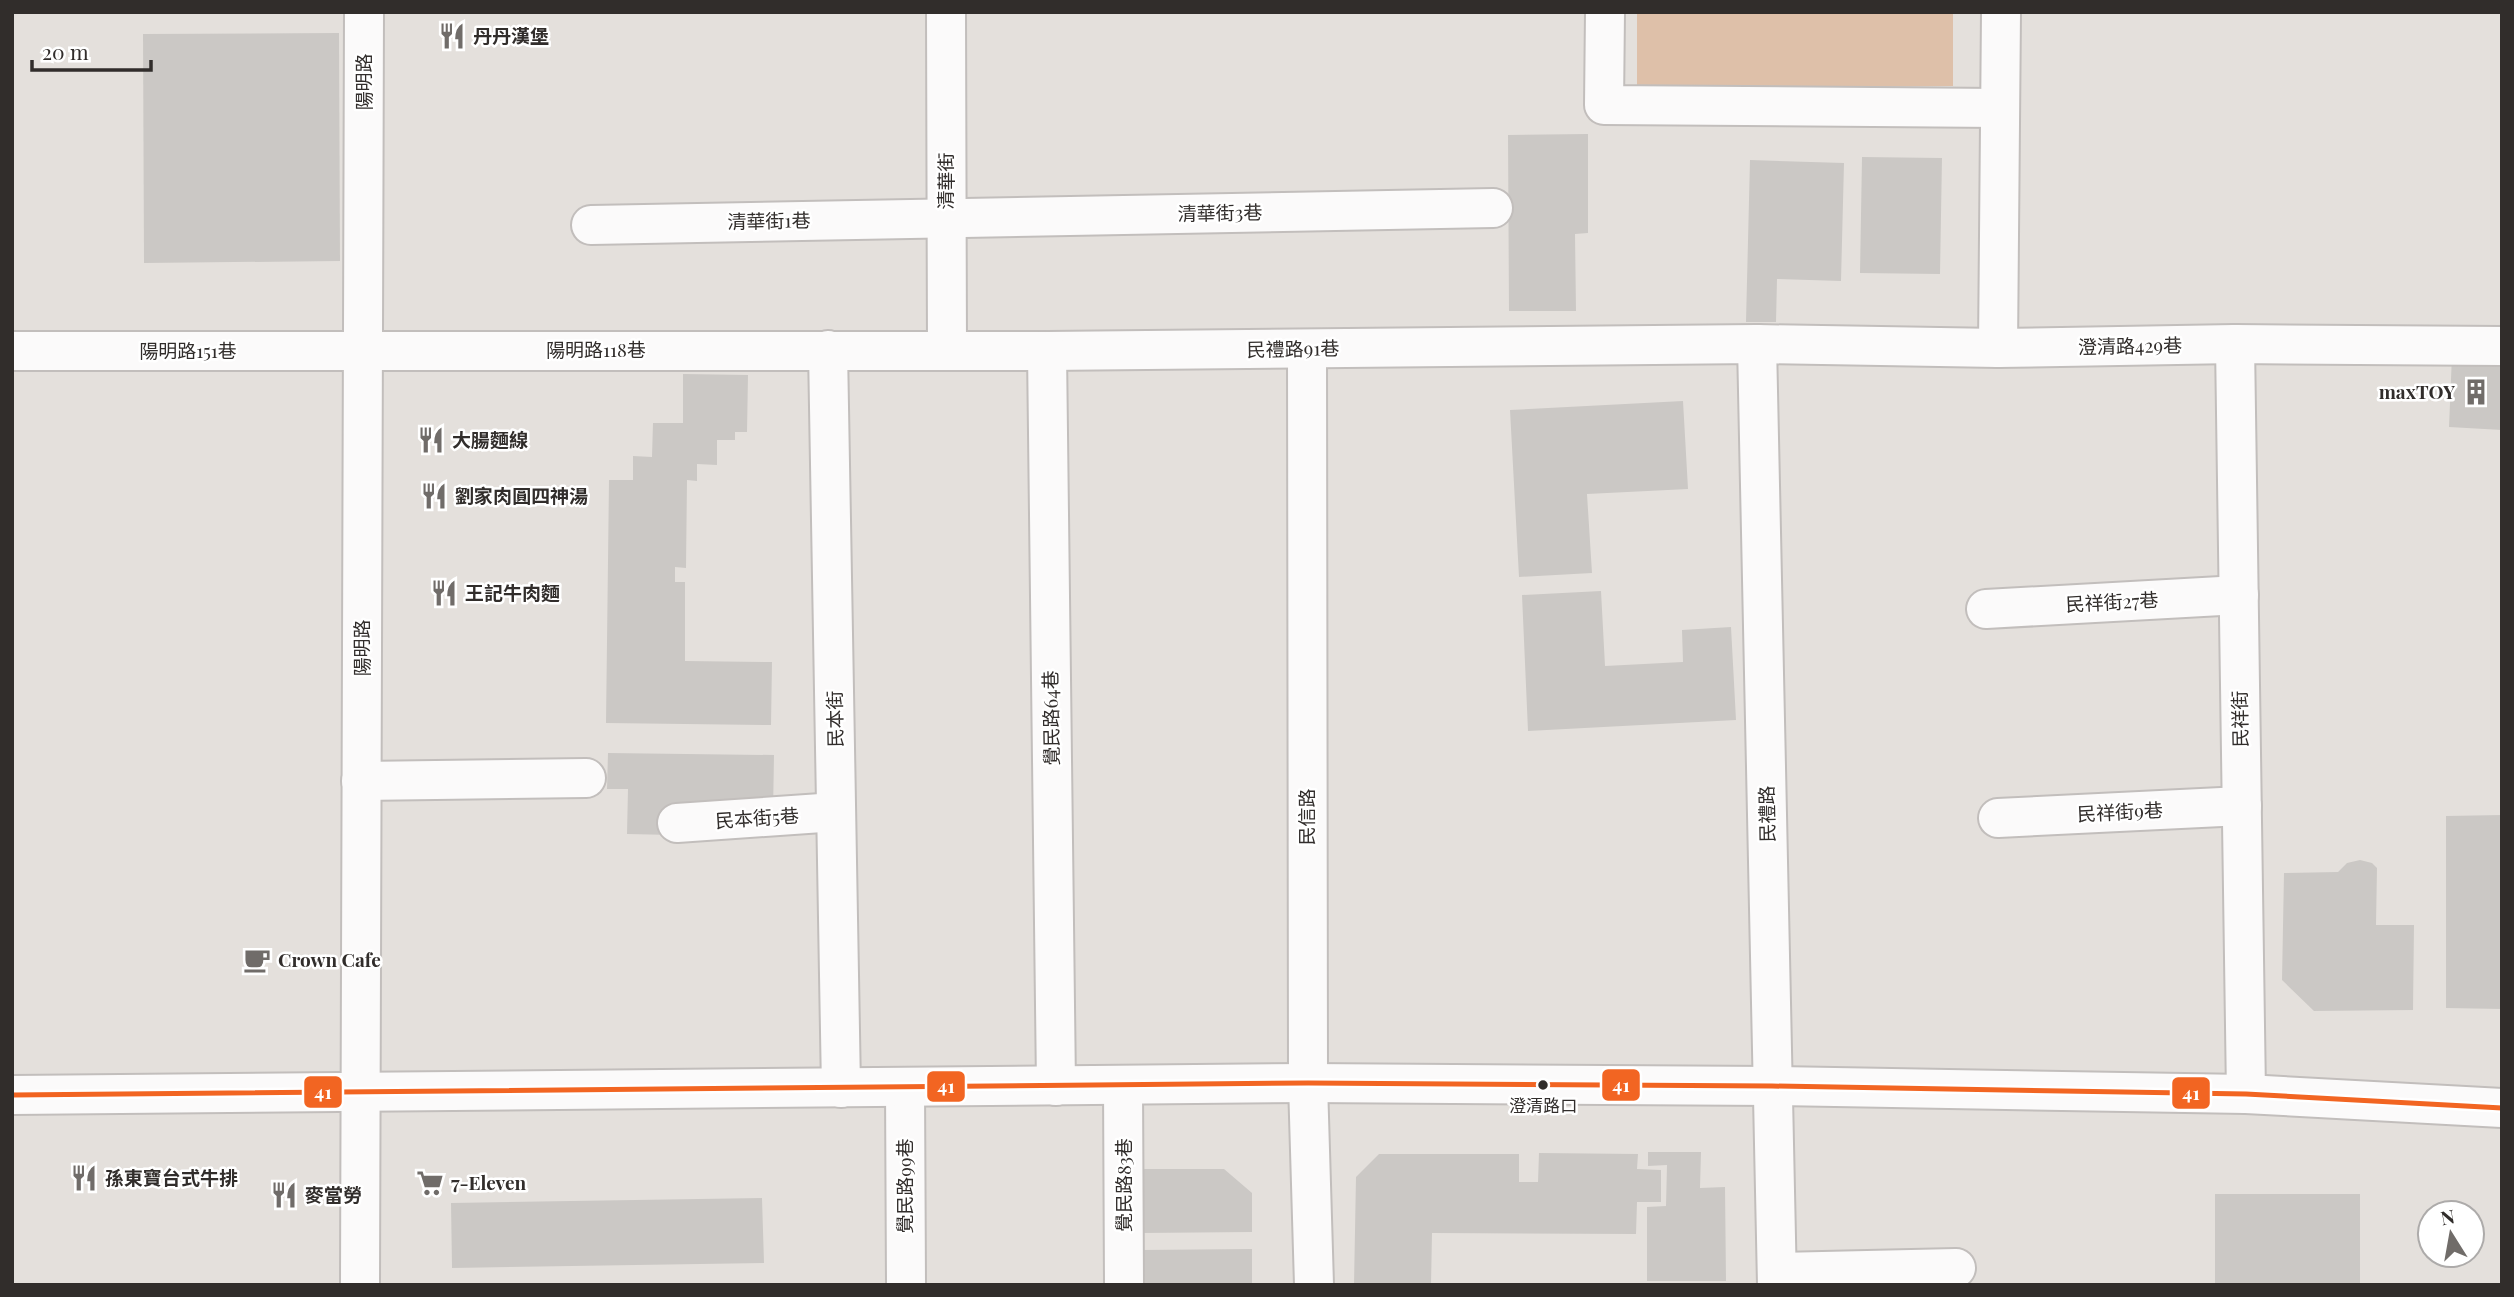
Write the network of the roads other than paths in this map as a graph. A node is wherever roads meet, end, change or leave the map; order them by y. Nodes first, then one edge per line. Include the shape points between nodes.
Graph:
1 (364, 12) edge
2 (946, 12) edge
3 (1605, 12) edge
4 (2000, 12) edge
5 (2000, 108) junction
6 (1493, 208) dead end
7 (947, 218) junction
8 (591, 225) dead end
9 (1757, 344) junction
10 (2235, 344) junction
11 (2502, 346) edge
12 (1998, 348) junction
13 (828, 349) junction
14 (1307, 349) junction
15 (363, 350) junction
16 (947, 350) junction
17 (12, 351) edge
18 (1047, 351) junction
19 (2239, 595) junction
20 (1986, 609) dead end
21 (586, 778) dead end
22 (361, 781) junction
23 (2242, 806) junction
24 (836, 812) junction
25 (1998, 818) dead end
26 (677, 823) dead end
27 (1308, 1083) junction
28 (1123, 1085) junction
29 (1056, 1086) junction
30 (1772, 1086) junction
31 (905, 1087) junction
32 (841, 1088) junction
33 (360, 1092) junction
34 (2246, 1094) junction
35 (12, 1095) edge
36 (2502, 1108) edge
37 (1956, 1268) dead end
38 (1777, 1278) edge
39 (360, 1285) edge
40 (906, 1285) edge
41 (1124, 1285) edge
42 (1314, 1285) edge

1 - 15 street, 陽明路
2 - 7 street, 清華街
3 - 5 street via 1604,105
4 - 5 street
5 - 12 street
6 - 7 street, 清華街3巷
7 - 8 street, 清華街1巷
7 - 16 street, 清華街
9 - 12 street, 澄清路429巷
9 - 14 street, 民禮路91巷
9 - 30 street, 民禮路
10 - 11 street, 澄清路429巷
10 - 12 street, 澄清路429巷
10 - 19 street, 民祥街
13 - 15 street, 陽明路118巷
13 - 16 street, 民禮路91巷
13 - 24 street, 民本街
14 - 18 street, 民禮路91巷
14 - 27 street, 民信路
15 - 17 street, 陽明路151巷
15 - 22 street, 陽明路
16 - 18 street, 民禮路91巷
18 - 29 street, 覺民路64巷
19 - 20 street, 民祥街27巷
19 - 23 street, 民祥街
21 - 22 street
22 - 33 street, 陽明路
23 - 25 street, 民祥街9巷
23 - 34 street, 民祥街
24 - 26 street, 民本街5巷
24 - 32 street, 民本街
27 - 28 street
27 - 30 street
27 - 42 street, 民信路
28 - 29 street
28 - 41 street, 覺民路83巷
29 - 31 street
30 - 34 street
30 - 38 street, 民禮路
31 - 32 street
31 - 40 street, 覺民路99巷
32 - 33 street
33 - 35 street
33 - 39 street, 陽明路
34 - 36 street
37 - 38 street

